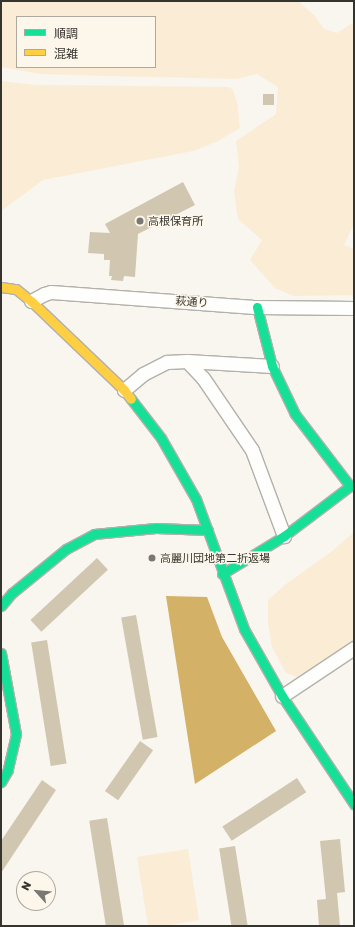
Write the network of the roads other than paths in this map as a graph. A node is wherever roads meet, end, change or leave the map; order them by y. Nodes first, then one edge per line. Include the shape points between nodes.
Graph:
1 (1, 287) edge
2 (31, 301) junction
3 (257, 306) junction
4 (354, 308) edge
5 (187, 360) junction
6 (272, 366) junction
7 (124, 390) junction
8 (208, 530) junction
9 (284, 536) junction
10 (222, 574) junction
11 (1, 606) edge
12 (354, 648) edge
13 (1, 653) edge
14 (4, 684) edge
15 (282, 696) junction
16 (4, 768) edge
17 (1, 782) edge
18 (354, 804) edge

1 - 2 street via 16,289
2 - 3 street, 萩通り via 51,292
2 - 7 street
3 - 4 street, 萩通り
3 - 6 street
5 - 6 street
5 - 7 street via 167,362 144,374
5 - 9 street via 203,378 252,450
6 - 9 street via 295,414 350,486
7 - 8 street via 178,464
8 - 10 street
8 - 11 street via 150,528 94,534 66,549 12,593
9 - 10 street
10 - 15 street via 244,629
12 - 15 street
13 - 14 street
14 - 16 street via 16,734
15 - 18 street
16 - 17 street

